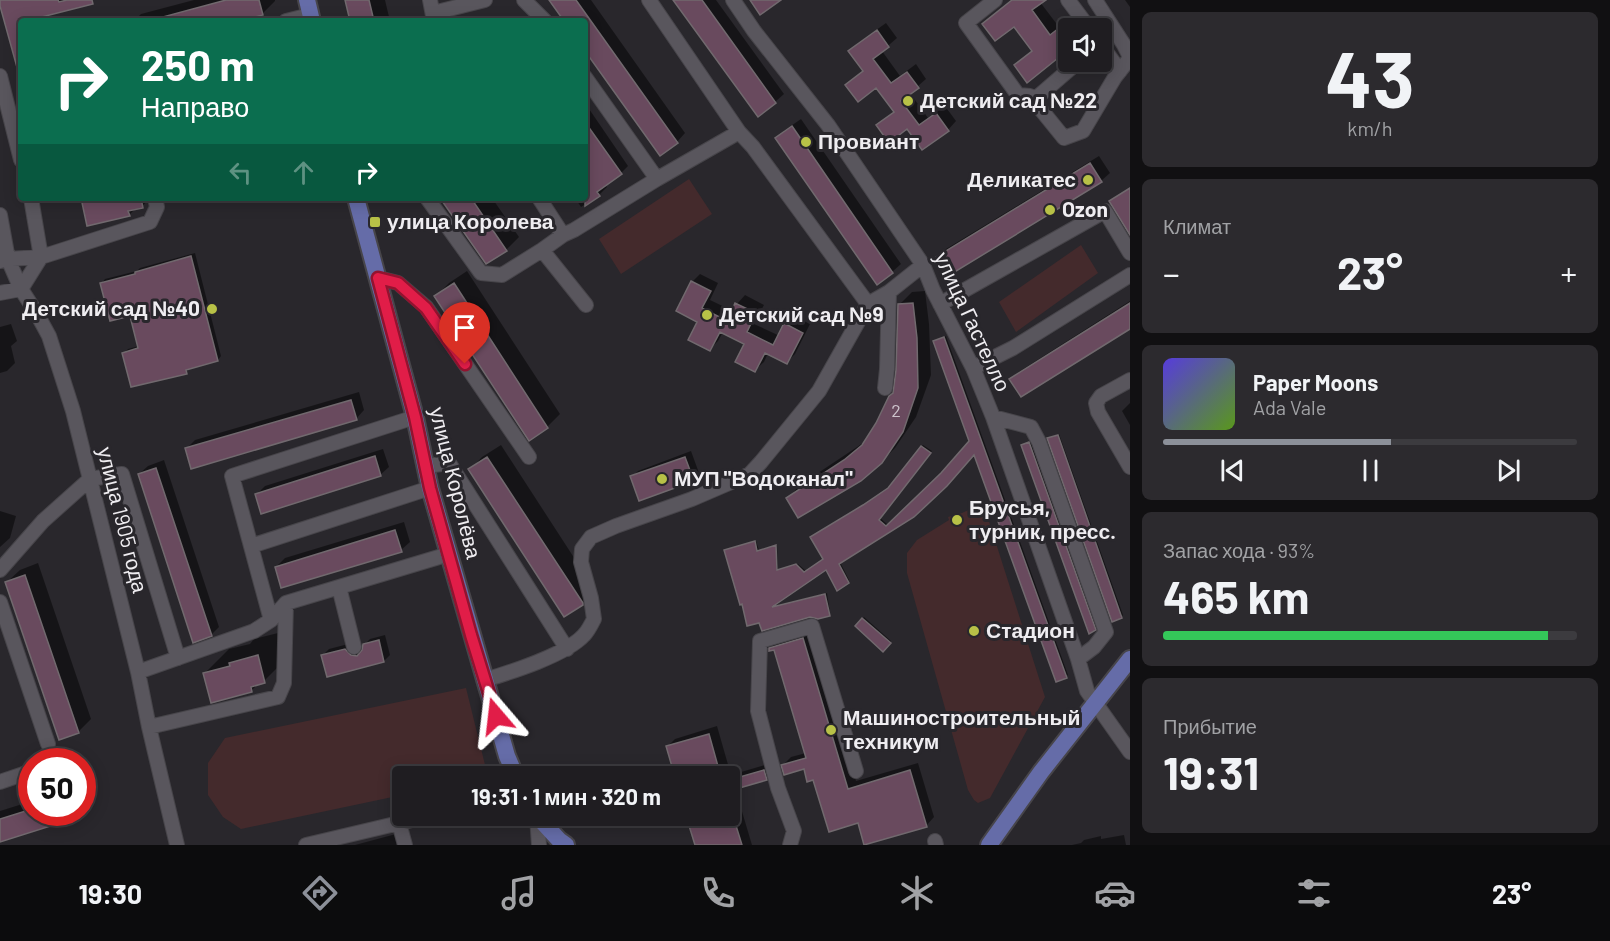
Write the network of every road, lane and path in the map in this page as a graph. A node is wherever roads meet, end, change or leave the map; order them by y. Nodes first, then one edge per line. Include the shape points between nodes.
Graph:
1 (485, 0) edge
2 (524, 0) edge
3 (649, 0) edge
4 (733, 0) edge
5 (995, 0) edge
6 (1068, 0) edge
7 (1095, 0) edge
8 (432, 11) edge
9 (310, 12) edge
10 (294, 18) edge
11 (542, 18) edge
12 (1082, 18) edge
13 (1128, 50) edge
14 (1112, 60) edge
15 (1120, 71) junction
16 (1066, 72) edge
17 (0, 76) edge
18 (588, 81) edge
19 (1034, 100) junction
20 (739, 132) junction
21 (18, 148) edge
22 (657, 179) junction
23 (32, 201) edge
24 (156, 201) edge
25 (357, 201) edge
26 (429, 201) edge
27 (541, 201) edge
28 (0, 215) edge
29 (563, 235) junction
30 (542, 250) junction
31 (1130, 253) edge
32 (41, 257) junction
33 (4, 260) edge
34 (923, 265) junction
35 (1130, 275) edge
36 (378, 278) junction
37 (21, 289) junction
38 (889, 292) junction
39 (0, 293) edge
40 (868, 304) junction
41 (940, 304) junction
42 (586, 305) dead end
43 (973, 368) junction
44 (1130, 380) edge
45 (885, 388) dead end
46 (415, 417) junction
47 (993, 417) junction
48 (529, 457) dead end
49 (426, 466) junction
50 (1130, 467) edge
51 (90, 479) junction
52 (430, 488) junction
53 (251, 546) junction
54 (448, 554) junction
55 (0, 570) edge
56 (339, 586) junction
57 (0, 602) edge
58 (286, 603) junction
59 (271, 620) junction
60 (354, 647) dead end
61 (567, 649) junction
62 (178, 658) junction
63 (1078, 659) junction
64 (1130, 659) edge
65 (138, 672) junction
66 (485, 680) junction
67 (1095, 702) junction
68 (149, 727) junction
69 (48, 744) dead end
70 (1130, 752) edge
71 (511, 766) edge
72 (856, 771) dead end
73 (18, 776) edge
74 (0, 782) edge
75 (392, 825) edge
76 (400, 826) edge
77 (538, 826) edge
78 (546, 826) edge
79 (177, 845) edge
80 (306, 845) edge
81 (405, 845) edge
82 (539, 845) edge
83 (566, 845) edge
84 (790, 845) edge
85 (989, 845) edge

1 - 8 street
2 - 11 street
3 - 20 street
4 - 34 street, улица Гастелло via 828,125
5 - 19 street via 966,23 1018,95
6 - 12 street
7 - 13 street
9 - 10 street
13 - 15 street
14 - 15 street
15 - 19 street via 1083,131 1064,138
16 - 19 street
17 - 21 street
18 - 22 street
20 - 22 street
20 - 40 street
22 - 29 street
23 - 32 street
24 - 32 street via 150,222
25 - 36 main road, улица Королёва
26 - 30 street via 481,273 502,275
27 - 29 street
28 - 33 street, улица 1905 года
29 - 30 street
30 - 42 street
31 - 41 street via 1105,211
32 - 33 street
32 - 37 street
33 - 37 street, улица 1905 года
34 - 38 street
34 - 41 street, улица Гастелло
35 - 43 street
36 - 46 main road, улица Королёва
36 - 48 street via 398,283 426,308
37 - 39 street
37 - 51 street, улица 1905 года via 48,336
38 - 40 street
38 - 45 street
40 - 61 street via 819,391 750,474 591,537 582,549 581,562 594,619 585,634
41 - 43 street, улица Гастелло
43 - 47 street, улица Гастелло
44 - 50 street via 1096,403
46 - 49 main road, улица Королёва
46 - 53 street via 232,476
47 - 63 street, улица Гастелло
47 - 63 street via 1031,427 1098,609 1106,632
49 - 52 main road, улица Королёва
49 - 61 street via 450,463
51 - 55 street via 43,521
51 - 62 street via 122,474
51 - 65 street, улица 1905 года
52 - 53 street
52 - 54 main road, улица Королёва
53 - 59 street
54 - 56 street
54 - 66 main road, улица Королёва
56 - 58 street
56 - 60 street
57 - 69 street
58 - 59 street
58 - 68 street via 284,683 278,697
59 - 62 street
61 - 66 street
62 - 65 street
63 - 67 street, улица Гастелло via 1087,691
64 - 67 main road
65 - 68 street, улица 1905 года
66 - 71 main road, улица Королёва
67 - 70 street, улица Гастелло
67 - 85 main road
68 - 79 street, улица 1905 года
72 - 84 street via 812,626 760,641 758,711 794,831
73 - 74 street
75 - 80 street
76 - 81 street
77 - 82 street
78 - 83 main road

